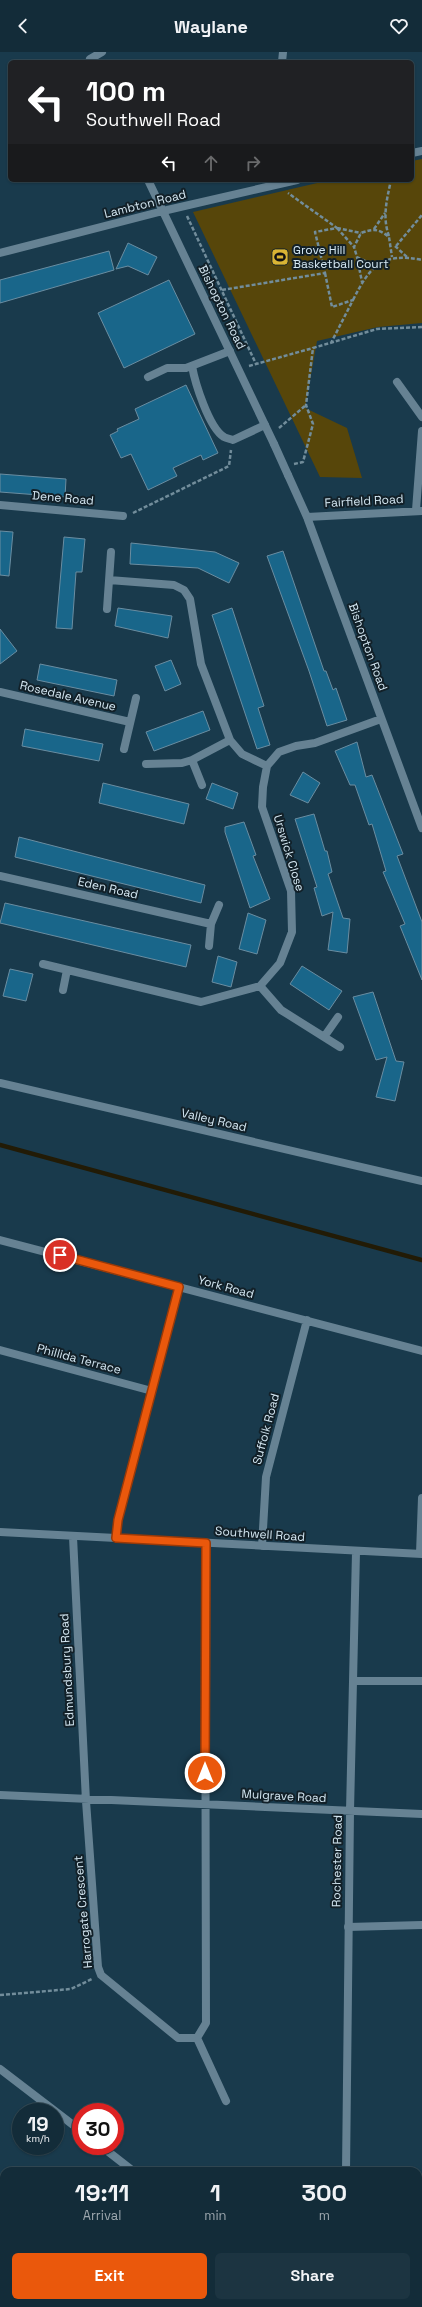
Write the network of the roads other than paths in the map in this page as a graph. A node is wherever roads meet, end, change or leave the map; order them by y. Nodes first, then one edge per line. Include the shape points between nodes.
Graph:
1 (102, 52) edge
2 (89, 58) edge
3 (149, 182) edge
4 (289, 182) edge
5 (163, 211) junction
6 (0, 253) edge
7 (230, 352) junction
8 (192, 366) junction
9 (148, 377) dead end
10 (397, 382) dead end
11 (422, 417) edge
12 (265, 425) junction
13 (422, 431) edge
14 (0, 505) edge
15 (419, 511) edge
16 (124, 516) road end
17 (307, 517) junction
18 (111, 552) dead end
19 (109, 580) junction
20 (107, 609) dead end
21 (0, 692) edge
22 (136, 698) dead end
23 (381, 718) junction
24 (130, 722) junction
25 (230, 740) junction
26 (124, 749) dead end
27 (192, 760) junction
28 (146, 764) dead end
29 (267, 766) junction
30 (202, 785) dead end
31 (422, 828) edge
32 (0, 876) edge
33 (219, 905) dead end
34 (211, 924) junction
35 (209, 946) dead end
36 (43, 964) dead end
37 (67, 970) junction
38 (260, 986) junction
39 (63, 990) dead end
40 (338, 1017) dead end
41 (324, 1037) junction
42 (340, 1047) dead end
43 (0, 1083) edge
44 (422, 1181) edge
45 (0, 1240) edge
46 (179, 1287) junction
47 (307, 1320) junction
48 (0, 1350) edge
49 (422, 1351) edge
50 (152, 1391) junction
51 (422, 1498) edge
52 (0, 1532) edge
53 (73, 1537) junction
54 (116, 1538) junction
55 (206, 1543) junction
56 (262, 1546) junction
57 (356, 1552) junction
58 (421, 1554) edge
59 (353, 1681) junction
60 (422, 1681) edge
61 (0, 1796) edge
62 (86, 1801) junction
63 (204, 1804) junction
64 (350, 1812) junction
65 (422, 1814) edge
66 (422, 1925) edge
67 (348, 1927) junction
68 (197, 2038) junction
69 (0, 2069) edge
70 (226, 2101) dead end
71 (72, 2124) edge
72 (112, 2155) edge
73 (128, 2167) edge
74 (346, 2167) edge

1 - 2 street
3 - 5 street, Bishopton Road
4 - 5 street, Lambton Road
5 - 6 street, Lambton Road
5 - 7 street, Bishopton Road
7 - 8 street
7 - 12 street, Bishopton Road
8 - 9 street via 167,368
8 - 12 street via 195,384 215,428 223,437 233,440
10 - 11 street
12 - 17 street, Bishopton Road
13 - 15 street
14 - 16 street, Dene Road
15 - 17 street, Fairfield Road
17 - 23 street, Bishopton Road
18 - 19 street
19 - 20 street
19 - 25 street via 174,585 184,590 190,599 201,664
21 - 24 street, Rosedale Avenue
22 - 24 street, Rosedale Avenue
23 - 29 street, Urswick Close via 279,752
23 - 31 street, Bishopton Road
24 - 26 street, Rosedale Avenue
25 - 27 street
25 - 29 street via 242,754
27 - 28 street via 182,763
27 - 30 street
29 - 38 street, Urswick Close via 262,787 262,807 292,891 292,932 280,963
32 - 34 street, Eden Road
33 - 34 street
34 - 35 street
36 - 37 street
37 - 38 street via 201,1002
37 - 39 street
38 - 41 street via 280,1010
40 - 41 street
41 - 42 street
43 - 44 street, Valley Road
45 - 46 street, York Road
46 - 47 street, York Road
46 - 50 street
47 - 49 street, York Road
47 - 56 street, Suffolk Road via 266,1477
48 - 50 street, Phillida Terrace
50 - 54 street via 118,1520
51 - 58 street
52 - 53 street, Southwell Road
53 - 54 street, Southwell Road
53 - 62 street, Edmundsbury Road
54 - 55 street, Southwell Road
55 - 56 street, Southwell Road
55 - 63 street
56 - 57 street, Southwell Road
57 - 58 street, Southwell Road
57 - 59 street, Rochester Road
59 - 60 street
59 - 64 street, Rochester Road
61 - 62 street, Mulgrave Road
62 - 63 street, Mulgrave Road
62 - 68 street, Harrogate Crescent via 98,1967 101,1975 178,2038
63 - 64 street, Mulgrave Road
63 - 68 street via 206,2023
64 - 65 street, Mulgrave Road
64 - 67 street, Rochester Road
66 - 67 street
67 - 74 street, Rochester Road
68 - 70 street
69 - 71 street
72 - 73 street

